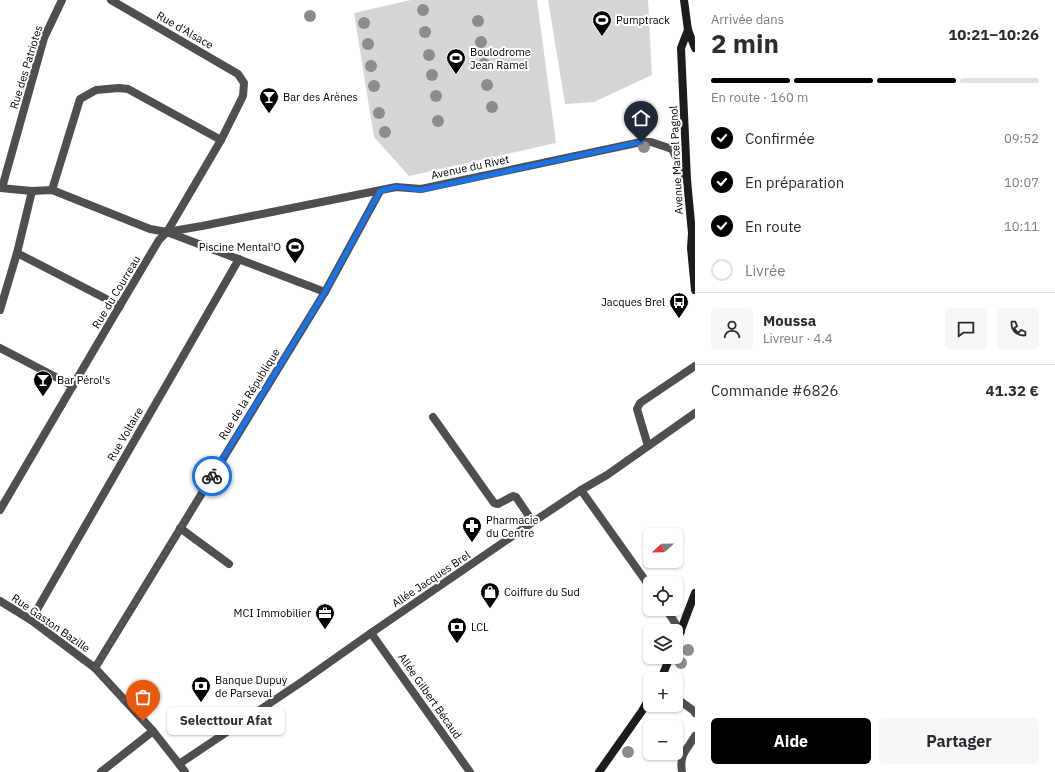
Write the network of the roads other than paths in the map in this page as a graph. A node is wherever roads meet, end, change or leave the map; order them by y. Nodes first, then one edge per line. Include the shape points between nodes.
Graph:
1 (62, 0) edge
2 (111, 0) edge
3 (684, 0) edge
4 (692, 29) edge
5 (695, 48) edge
6 (244, 83) joint
7 (221, 140) junction
8 (687, 180) junction
9 (1, 188) edge
10 (52, 190) junction
11 (32, 191) junction
12 (380, 191) junction
13 (167, 232) junction
14 (17, 253) junction
15 (239, 259) junction
16 (695, 290) edge
17 (325, 292) junction
18 (120, 306) junction
19 (0, 310) edge
20 (0, 348) edge
21 (695, 366) edge
22 (73, 386) junction
23 (695, 413) edge
24 (433, 417) dead end
25 (648, 446) junction
26 (581, 490) junction
27 (0, 510) edge
28 (533, 522) junction
29 (180, 528) junction
30 (229, 564) dead end
31 (643, 577) edge
32 (695, 593) edge
33 (0, 601) edge
34 (30, 620) junction
35 (683, 624) edge
36 (371, 633) junction
37 (95, 668) junction
38 (683, 703) edge
39 (643, 709) edge
40 (695, 713) edge
41 (152, 731) junction
42 (695, 736) edge
43 (179, 764) junction
44 (101, 772) edge
45 (185, 772) edge
46 (470, 772) edge
47 (599, 772) edge
48 (682, 772) edge

1 - 9 street, Rue des Patriotes via 44,38
2 - 6 street, Rue d'Alsace via 238,74
3 - 4 main road, Avenue Marcel Pagnol
4 - 5 main road, Avenue Marcel Pagnol
4 - 8 main road, Avenue Marcel Pagnol via 681,48
6 - 7 street, Rue du Courreau via 243,96
7 - 10 street via 128,89 96,90 80,99
7 - 13 street, Rue du Courreau
8 - 12 street, Avenue du Rivet via 672,149 651,142 641,142 421,190 396,187
8 - 16 main road, Avenue Marcel Pagnol
9 - 11 street
10 - 11 street
10 - 13 street via 150,230
11 - 14 street
12 - 13 street, Avenue du Rivet
12 - 17 street, Rue de la République
13 - 15 street
13 - 18 street, Rue du Courreau via 159,240
14 - 18 street
14 - 19 street
15 - 17 street
15 - 34 street, Rue Voltaire
17 - 29 street, Rue de la République
18 - 22 street, Rue du Courreau
20 - 22 street
21 - 25 street via 640,403 636,409
22 - 27 street, Rue du Courreau
23 - 25 street, Allée Jacques Brel
24 - 28 street via 494,503 498,504 513,496
25 - 26 street, Allée Jacques Brel
26 - 28 street, Allée Jacques Brel
26 - 31 street
28 - 36 street, Allée Jacques Brel
29 - 30 street
29 - 37 street, Rue de la République
32 - 35 main road
33 - 34 street, Rue Gaston Bazille
34 - 37 street, Rue Gaston Bazille
36 - 43 street, Allée Jacques Brel
36 - 46 street, Allée Gilbert Bécaud
37 - 41 street, Rue Gaston Bazille
38 - 40 street
39 - 47 main road
41 - 43 street, Rue Gaston Bazille
41 - 44 street
42 - 48 street via 684,751 680,764
43 - 45 street, Rue Gaston Bazille

